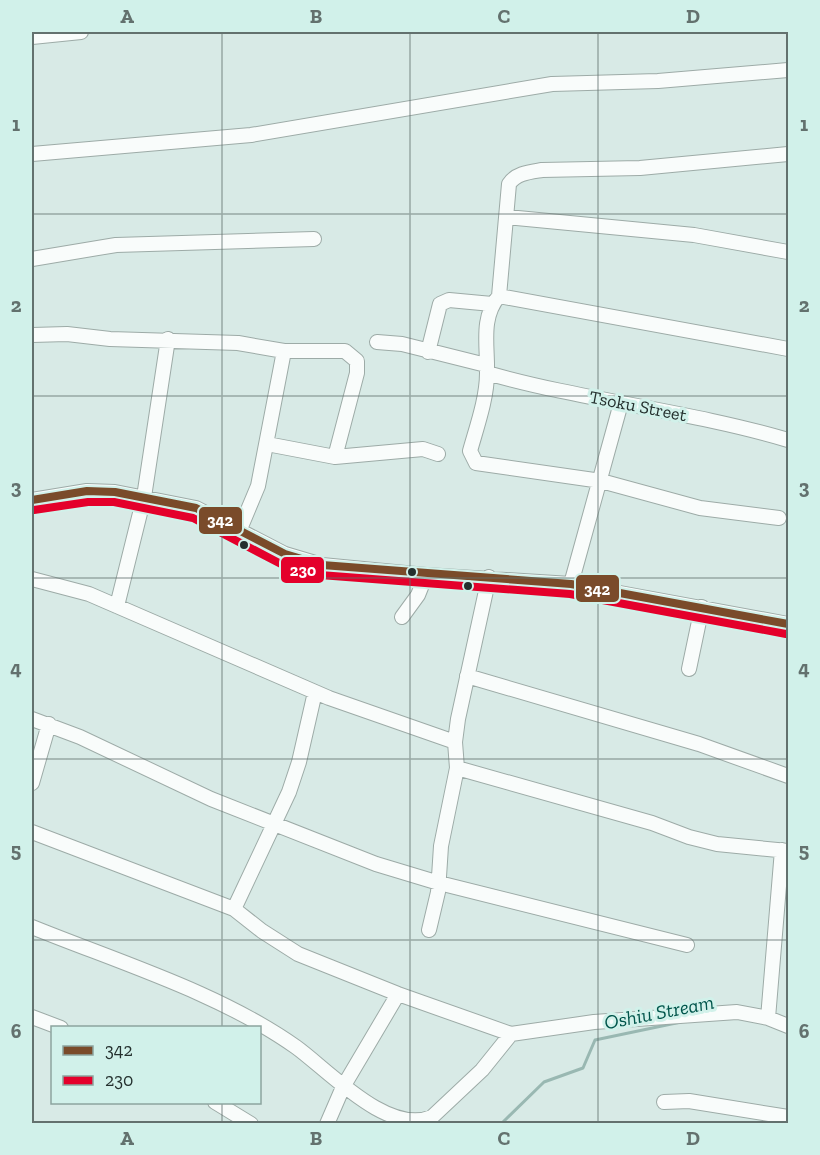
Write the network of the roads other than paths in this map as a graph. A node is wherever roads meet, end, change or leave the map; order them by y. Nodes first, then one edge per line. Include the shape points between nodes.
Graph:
1 (81, 32) edge
2 (32, 37) edge
3 (789, 70) edge
4 (32, 154) edge
5 (789, 154) edge
6 (507, 218) junction
7 (314, 239) dead end
8 (789, 252) edge
9 (32, 259) edge
10 (496, 300) junction
11 (32, 335) edge
12 (168, 339) junction
13 (377, 342) dead end
14 (789, 349) edge
15 (284, 351) junction
16 (428, 352) junction
17 (487, 369) junction
18 (621, 403) junction
19 (789, 440) edge
20 (267, 444) junction
21 (438, 454) dead end
22 (335, 457) junction
23 (601, 481) junction
24 (144, 497) junction
25 (32, 500) edge
26 (779, 518) dead end
27 (240, 529) junction
28 (426, 575) junction
29 (489, 578) junction
30 (32, 579) edge
31 (571, 584) junction
32 (117, 606) junction
33 (702, 607) junction
34 (402, 616) dead end
35 (789, 624) edge
36 (689, 669) dead end
37 (467, 676) junction
38 (315, 692) junction
39 (32, 719) edge
40 (49, 724) junction
41 (455, 742) junction
42 (457, 768) junction
43 (789, 776) edge
44 (32, 783) edge
45 (272, 824) junction
46 (32, 832) edge
47 (785, 851) edge
48 (440, 883) junction
49 (234, 909) junction
50 (32, 927) edge
51 (429, 930) dead end
52 (687, 945) dead end
53 (398, 994) junction
54 (32, 1017) edge
55 (768, 1018) junction
56 (56, 1026) edge
57 (789, 1026) edge
58 (511, 1034) junction
59 (343, 1087) junction
60 (664, 1102) dead end
61 (218, 1104) edge
62 (789, 1117) edge
63 (251, 1124) edge
64 (327, 1124) edge

1 - 2 street
3 - 4 street via 658,81 552,84 251,135
5 - 6 street via 640,168 529,172 518,175 509,184
6 - 8 street via 694,235
6 - 10 street
7 - 9 street via 116,245
10 - 14 street
10 - 16 street via 449,300 440,304
10 - 17 street via 486,337
11 - 12 street
12 - 15 street via 260,345
12 - 24 street
13 - 16 street, Tsoku Street
15 - 20 street
15 - 22 street via 345,351 357,361
16 - 17 street, Tsoku Street
17 - 18 street, Tsoku Street
17 - 23 street via 470,451 476,462
18 - 19 street, Tsoku Street
18 - 23 street
20 - 22 street
20 - 27 street via 258,486
21 - 22 street via 423,449
23 - 26 street via 700,508
23 - 31 street
24 - 25 street via 87,491
24 - 27 street via 196,508
24 - 32 street
27 - 28 street via 285,554 322,565
28 - 29 street
28 - 34 street via 418,595
29 - 31 street
29 - 37 street
30 - 32 street
31 - 33 street
32 - 38 street
33 - 35 street
33 - 36 street
37 - 41 street
37 - 43 street via 699,744
38 - 41 street
38 - 45 street via 299,762
39 - 40 street
40 - 44 street
40 - 45 street
41 - 42 street
42 - 47 street via 689,837
42 - 48 street via 441,846
45 - 48 street via 376,864
45 - 49 street
46 - 49 street
47 - 55 street
48 - 51 street
48 - 52 street
49 - 53 street via 298,954
50 - 59 street via 196,993 260,1024 301,1051
53 - 58 street
53 - 59 street
54 - 56 street
55 - 57 street
55 - 58 street via 717,1013 594,1022
58 - 59 street via 483,1070 422,1122 388,1113
59 - 64 street
60 - 62 street via 689,1101
61 - 63 street

